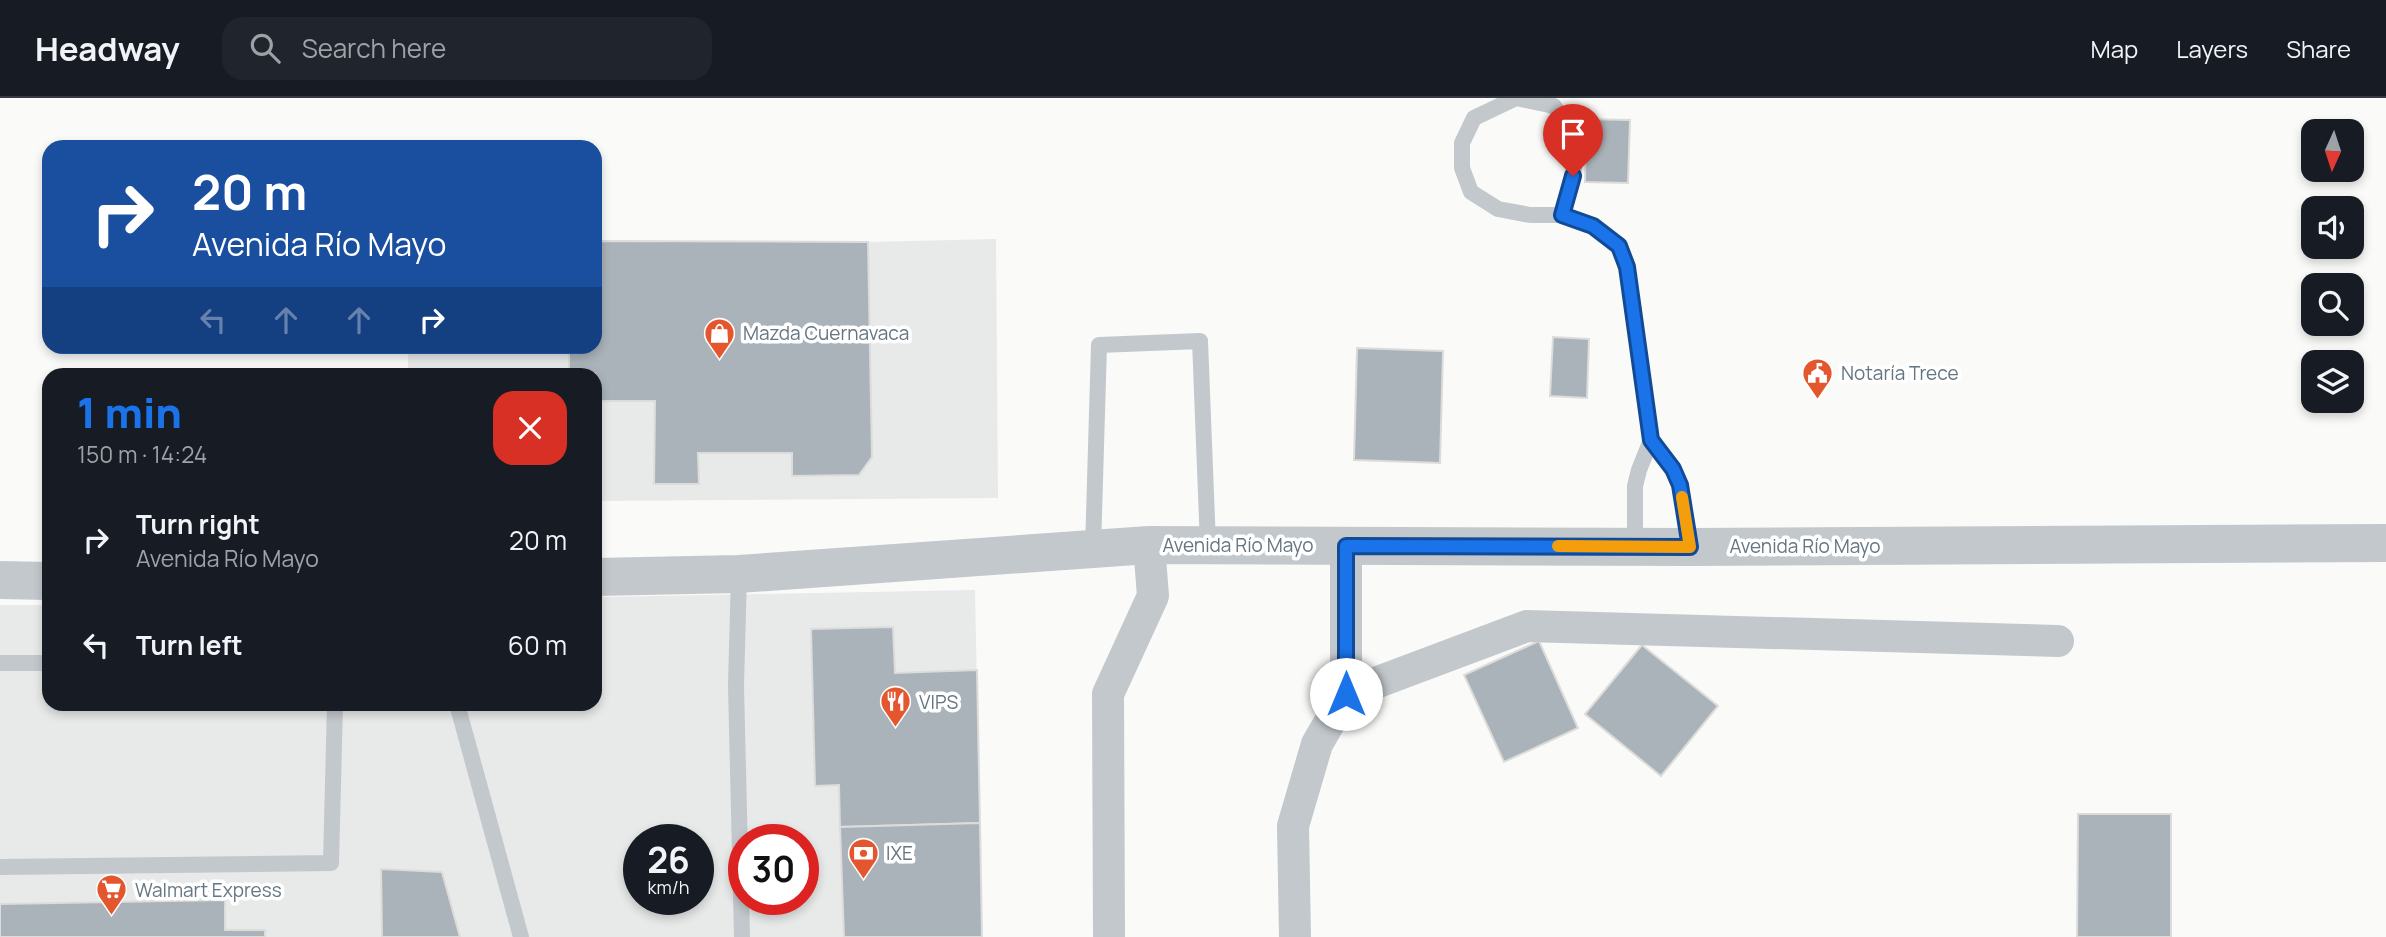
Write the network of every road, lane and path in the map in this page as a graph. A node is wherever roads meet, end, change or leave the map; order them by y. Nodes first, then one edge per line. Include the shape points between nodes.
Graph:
1 (1562, 215) junction
2 (1651, 440) junction
3 (2386, 543) edge
4 (1149, 545) junction
5 (1208, 545) junction
6 (1346, 546) junction
7 (1635, 546) junction
8 (1690, 547) junction
9 (1093, 549) junction
10 (739, 574) junction
11 (602, 577) edge
12 (0, 580) edge
13 (42, 580) edge
14 (2058, 641) dead end
15 (0, 663) edge
16 (42, 663) edge
17 (1346, 694) junction
18 (335, 711) edge
19 (459, 711) edge
20 (0, 867) edge
21 (521, 937) edge
22 (742, 937) edge
23 (1110, 937) edge
24 (1295, 937) edge

1 - 1 lane via 1576,160 1569,129 1554,106 1516,98 1474,118 1462,143 1462,168 1471,192 1498,209
1 - 2 lane via 1593,226 1619,246 1627,267
2 - 7 lane via 1634,486
2 - 8 lane via 1680,485
3 - 8 street, Avenida Río Mayo
4 - 5 street, Avenida Río Mayo
4 - 9 street, Avenida Río Mayo
4 - 23 street via 1153,596 1108,694
5 - 6 street, Avenida Río Mayo
5 - 9 lane via 1200,341 1099,345
6 - 7 street, Avenida Río Mayo
6 - 17 street
7 - 8 street, Avenida Río Mayo
9 - 10 street, Avenida Río Mayo
10 - 11 street, Avenida Río Mayo
10 - 22 lane via 736,686
12 - 13 street
14 - 17 street via 1527,626
15 - 16 lane
17 - 24 street via 1317,744 1293,826
18 - 20 lane via 331,863
19 - 21 lane

